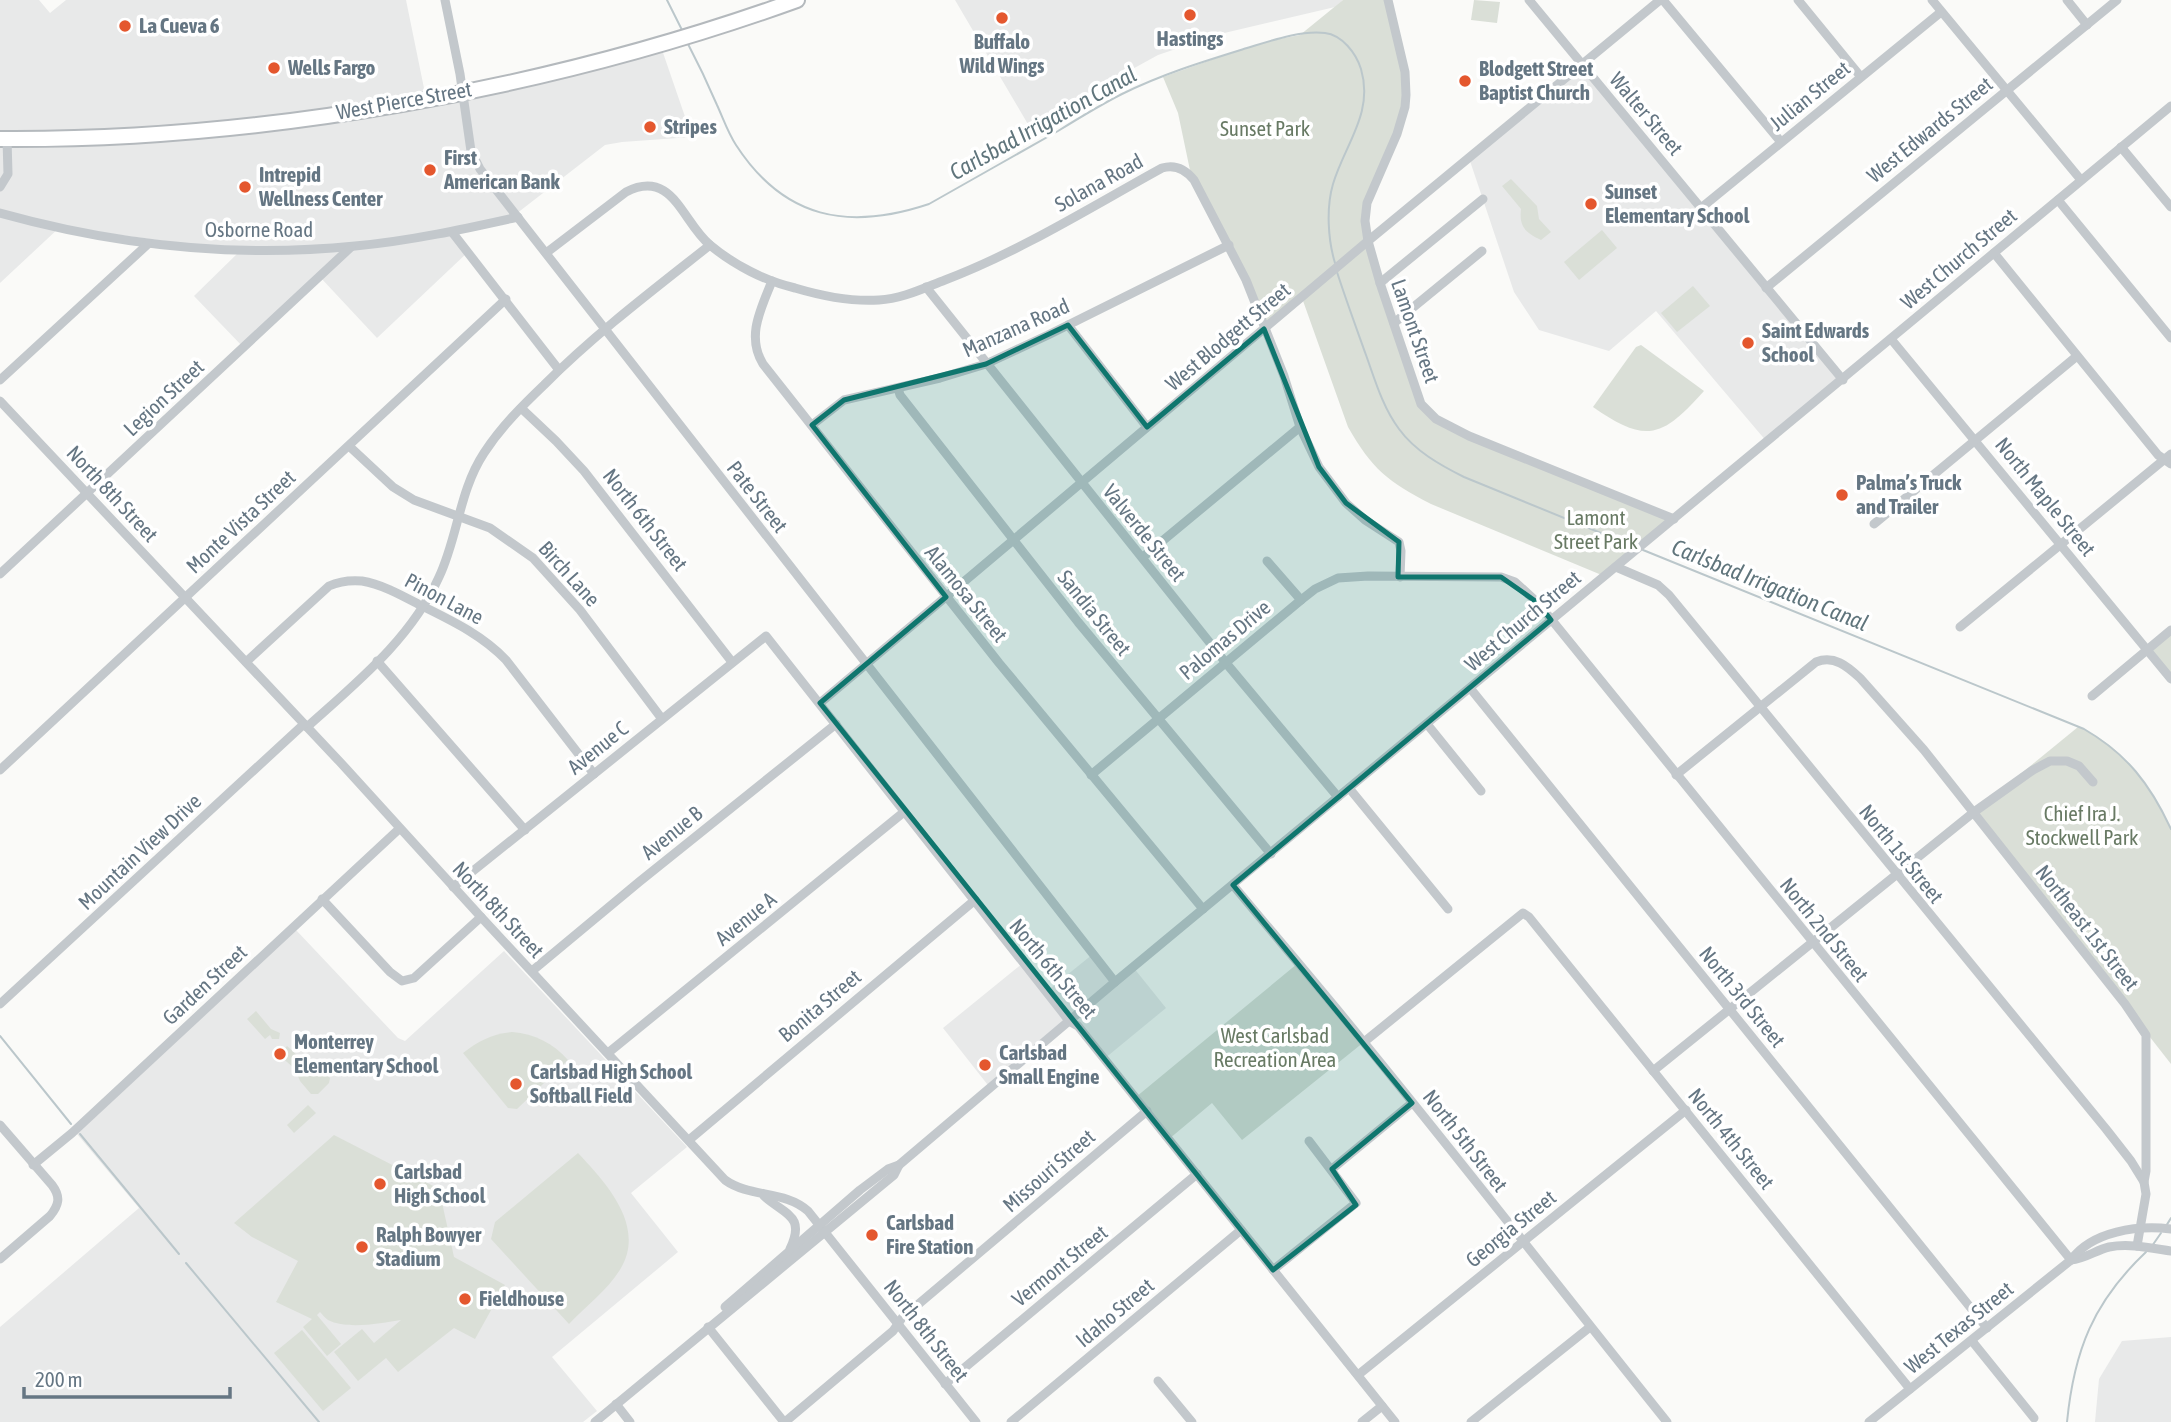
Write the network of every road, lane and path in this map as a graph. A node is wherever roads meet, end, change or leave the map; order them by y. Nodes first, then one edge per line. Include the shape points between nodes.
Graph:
1 (445, 0) edge
2 (797, 0) edge
3 (1388, 0) edge
4 (1529, 0) edge
5 (1661, 0) edge
6 (1797, 0) edge
7 (1931, 0) edge
8 (2067, 0) edge
9 (2117, 0) edge
10 (1941, 12) junction
11 (2087, 25) junction
12 (1582, 64) junction
13 (1861, 77) junction
14 (2006, 90) junction
15 (462, 92) junction
16 (2171, 106) edge
17 (4, 139) edge
18 (1781, 142) junction
19 (2122, 147) junction
20 (2081, 180) junction
21 (0, 187) edge
22 (1483, 200) dead end
23 (2057, 200) junction
24 (2171, 207) edge
25 (1701, 208) junction
26 (0, 213) edge
27 (518, 218) junction
28 (452, 232) junction
29 (1368, 241) junction
30 (148, 244) junction
31 (710, 245) junction
32 (1229, 245) junction
33 (351, 247) junction
34 (1482, 251) dead end
35 (546, 253) junction
36 (1994, 253) junction
37 (772, 281) junction
38 (1380, 283) junction
39 (926, 288) junction
40 (1766, 288) junction
41 (506, 299) junction
42 (1394, 323) junction
43 (1068, 325) junction
44 (605, 329) junction
45 (1264, 329) junction
46 (2171, 338) edge
47 (1891, 339) junction
48 (2077, 356) junction
49 (986, 364) junction
50 (559, 370) junction
51 (0, 380) edge
52 (1843, 380) junction
53 (898, 388) junction
54 (0, 401) edge
55 (521, 408) junction
56 (812, 425) junction
57 (1147, 427) junction
58 (1300, 427) junction
59 (1976, 440) junction
60 (349, 446) junction
61 (2169, 459) edge
62 (1081, 483) junction
63 (87, 494) junction
64 (458, 516) junction
65 (1674, 519) junction
66 (1874, 524) dead end
67 (1013, 540) junction
68 (2061, 544) junction
69 (1143, 557) junction
70 (1268, 561) dead end
71 (1616, 567) junction
72 (0, 574) edge
73 (1400, 577) junction
74 (185, 597) junction
75 (946, 597) junction
76 (1301, 600) junction
77 (423, 606) junction
78 (1551, 620) junction
79 (1960, 627) dead end
80 (2171, 630) edge
81 (766, 636) joint
82 (2147, 650) junction
83 (377, 661) junction
84 (732, 662) junction
85 (246, 663) junction
86 (1226, 663) junction
87 (866, 664) junction
88 (2171, 679) edge
89 (1469, 688) junction
90 (2092, 696) dead end
91 (820, 703) junction
92 (1759, 707) junction
93 (662, 719) junction
94 (1158, 720) junction
95 (1427, 723) junction
96 (836, 724) junction
97 (305, 726) junction
98 (0, 769) edge
99 (594, 774) junction
100 (1091, 775) junction
101 (1676, 775) junction
102 (2093, 782) dead end
103 (1349, 788) junction
104 (1481, 791) dead end
105 (1338, 797) junction
106 (904, 812) junction
107 (1974, 813) junction
108 (399, 829) junction
109 (525, 830) junction
110 (1271, 854) junction
111 (1897, 876) junction
112 (1233, 885) junction
113 (453, 887) junction
114 (322, 899) junction
115 (975, 900) junction
116 (1203, 909) junction
117 (1448, 909) dead end
118 (481, 918) junction
119 (1813, 943) junction
120 (532, 971) junction
121 (1115, 982) junction
122 (0, 1004) edge
123 (1729, 1009) junction
124 (1069, 1021) junction
125 (1364, 1042) junction
126 (608, 1053) junction
127 (1653, 1071) junction
128 (1412, 1103) junction
129 (1686, 1110) junction
130 (1147, 1111) junction
131 (0, 1126) edge
132 (689, 1140) junction
133 (1310, 1141) dead end
134 (33, 1165) junction
135 (1332, 1169) junction
136 (1197, 1174) junction
137 (2144, 1182) junction
138 (762, 1195) junction
139 (2144, 1227) junction
140 (2171, 1228) edge
141 (822, 1229) junction
142 (1241, 1230) junction
143 (1523, 1242) junction
144 (2137, 1247) junction
145 (789, 1251) junction
146 (2171, 1251) edge
147 (0, 1259) edge
148 (2071, 1261) junction
149 (1273, 1270) junction
150 (898, 1324) junction
151 (708, 1327) junction
152 (1590, 1327) junction
153 (1987, 1328) junction
154 (1972, 1340) junction
155 (1358, 1375) junction
156 (1158, 1381) dead end
157 (946, 1384) junction
158 (1910, 1389) junction
159 (616, 1404) junction
160 (1382, 1406) junction
161 (2034, 1418) dead end
162 (595, 1422) edge
163 (630, 1422) edge
164 (784, 1422) edge
165 (976, 1422) edge
166 (1011, 1422) edge
167 (1192, 1422) edge
168 (1362, 1422) edge
169 (1395, 1422) edge
170 (1471, 1422) edge
171 (1667, 1422) edge
172 (1869, 1422) edge

1 - 15 street, Pate Street
2 - 15 highway, West Pierce Street via 672,40
3 - 29 street, Lamont Street via 1406,95 1397,134 1367,203
4 - 12 street, Walter Street
5 - 12 street, West Blodgett Street
5 - 18 street
6 - 13 street
7 - 10 street
8 - 11 street
9 - 11 street, West Edwards Street
10 - 13 street, Julian Street
10 - 14 street
11 - 14 street, West Edwards Street
12 - 25 street, Walter Street
12 - 29 street, West Blodgett Street
13 - 18 street, Julian Street
14 - 20 street
14 - 40 street, West Edwards Street
15 - 17 highway, West Pierce Street via 271,122 125,136
15 - 27 street, Pate Street via 475,160
16 - 19 street, West Church Street
17 - 21 street via 8,174
18 - 25 street, Julian Street
19 - 20 street, West Church Street
19 - 24 street
20 - 23 street, West Church Street
22 - 38 street
23 - 36 street, West Church Street
23 - 46 street
25 - 40 street, Walter Street
26 - 30 street, Osborne Road
27 - 28 street, Osborne Road
27 - 35 street, Pate Street
28 - 33 street, Osborne Road
28 - 41 street
29 - 38 street, Lamont Street
29 - 45 street, West Blodgett Street
30 - 33 street, Osborne Road via 248,250
30 - 51 street
31 - 35 street, Solana Road via 672,197 645,185 620,196
31 - 37 street, Solana Road
31 - 44 street
32 - 39 street, Solana Road via 1191,175 1169,166 1006,254
32 - 43 street, Manzana Road
32 - 45 street, Solana Road
33 - 63 street, Legion Street
34 - 42 street
35 - 44 street, Pate Street
36 - 47 street, West Church Street
36 - 48 street
37 - 39 street, Solana Road via 861,301 891,299
37 - 56 street, Alamosa Street via 757,321 755,349
38 - 42 street, Lamont Street
39 - 49 street, Valverde Street
40 - 52 street, Walter Street
41 - 50 street
41 - 60 street, Monte Vista Street
42 - 65 street, Lamont Street via 1421,404 1436,419
43 - 49 street, Manzana Road
43 - 57 street
44 - 50 street
44 - 87 street, Pate Street
45 - 57 street, West Blodgett Street
45 - 58 street, Solana Road
47 - 52 street, West Church Street
47 - 59 street, North Maple Street
48 - 59 street
48 - 61 street via 2158,455
49 - 53 street, Manzana Road
49 - 62 street, Valverde Street
50 - 55 street, Mountain View Drive
52 - 65 street, West Church Street
53 - 56 street, Manzana Road via 844,400
53 - 67 street, Sandia Street
54 - 63 street, North 8th Street
55 - 64 street, Mountain View Drive via 480,459
55 - 84 street, North 6th Street via 584,471
56 - 75 street, Alamosa Street
57 - 62 street, West Blodgett Street
58 - 69 street
58 - 73 street, Solana Road via 1336,492 1365,520 1399,542
59 - 66 street
59 - 68 street, North Maple Street
60 - 64 street, Birch Lane via 393,487
60 - 74 street, Monte Vista Street
61 - 68 street
62 - 67 street, West Blodgett Street
62 - 69 street, Valverde Street
63 - 72 street, Legion Street
63 - 74 street, North 8th Street
64 - 77 street, Mountain View Drive via 444,564
64 - 93 street, Birch Lane via 501,534 533,558 580,610
65 - 71 street, West Church Street
67 - 75 street, West Blodgett Street
67 - 94 street, Sandia Street
68 - 79 street
68 - 82 street, North Maple Street
69 - 86 street, Valverde Street
70 - 76 street
71 - 78 street, West Church Street
71 - 92 street, North 1st Street via 1662,588
73 - 76 street, Palomas Drive via 1338,578
73 - 78 street via 1506,578 1519,585
74 - 85 street, North 8th Street
74 - 98 street, Monte Vista Street
75 - 87 street, West Blodgett Street
75 - 100 street, Alamosa Street
76 - 86 street, Palomas Drive
77 - 83 street, Mountain View Drive
77 - 85 street, Pinon Lane via 369,583 337,582 313,598
77 - 99 street, Pinon Lane via 465,627 498,652
78 - 89 street, West Church Street
78 - 101 street, North 2nd Street
80 - 82 street
81 - 84 street, Avenue C
81 - 91 street, North 6th Street
82 - 88 street, North Maple Street
82 - 90 street
83 - 97 street, Mountain View Drive
83 - 109 street
84 - 93 street, Avenue C
85 - 97 street, North 8th Street
86 - 94 street, Palomas Drive
86 - 105 street, Valverde Street
87 - 91 street, West Blodgett Street
87 - 121 street, Pate Street
89 - 95 street, West Church Street
89 - 123 street, North 3rd Street
91 - 96 street, North 6th Street
92 - 101 street, Northeast 1st Street
92 - 107 street, Northeast 1st Street via 1816,662 1842,663 1899,720
92 - 111 street, North 1st Street
93 - 99 street, Avenue C
94 - 100 street, Palomas Drive
94 - 110 street, Sandia Street
95 - 103 street, West Church Street
95 - 104 street
96 - 106 street, North 6th Street
96 - 120 street, Avenue B
97 - 108 street, North 8th Street
97 - 122 street, Mountain View Drive
99 - 109 street, Avenue C
100 - 116 street, Alamosa Street
101 - 119 street, North 2nd Street
102 - 107 street via 2073,762 2050,761
103 - 105 street, West Church Street
103 - 117 street
105 - 110 street, West Church Street
106 - 115 street, North 6th Street
106 - 126 street, Avenue A
107 - 111 street
107 - 137 street, Northeast 1st Street via 2145,1032
108 - 113 street, North 8th Street
108 - 114 street, Garden Street
109 - 113 street, Avenue C
110 - 112 street, West Church Street
111 - 119 street
111 - 137 street, North 1st Street via 2106,1129
112 - 116 street, West Church Street
112 - 125 street, North 5th Street
113 - 118 street, North 8th Street
114 - 118 street via 402,981 414,978
114 - 134 street, Garden Street
115 - 124 street, North 6th Street
115 - 132 street, Bonita Street
116 - 121 street, West Church Street
118 - 120 street, North 8th Street
119 - 123 street
119 - 148 street, North 2nd Street
120 - 126 street, North 8th Street
121 - 124 street, West Church Street
123 - 127 street
123 - 153 street, North 3rd Street
124 - 130 street, North 6th Street via 1078,1026
124 - 141 street, West Church Street
125 - 127 street, North 4th Street via 1523,913
125 - 128 street, North 5th Street
126 - 132 street, North 8th Street
127 - 129 street, North 4th Street
128 - 135 street
128 - 143 street, North 5th Street
129 - 143 street, Georgia Street
129 - 158 street, North 4th Street
130 - 136 street, North 6th Street
130 - 150 street, Missouri Street
131 - 134 street
132 - 138 street, North 8th Street via 725,1180
133 - 135 street
134 - 147 street via 56,1191 57,1206
135 - 149 street via 1356,1205
136 - 142 street, North 6th Street
136 - 157 street, Vermont Street
137 - 139 street, Northeast 1st Street
138 - 141 street, North 8th Street via 798,1204
138 - 145 street via 794,1220 797,1230
139 - 140 street, West Texas Street
139 - 144 street, Northeast 1st Street
139 - 148 street, West Texas Street via 2097,1241
141 - 145 street, West Church Street
141 - 150 street, North 8th Street
141 - 151 street, West Church Street
142 - 149 street, North 6th Street
142 - 166 street, Idaho Street
143 - 152 street, North 5th Street
143 - 155 street, Georgia Street
144 - 146 street, West Texas Street
144 - 148 street, West Texas Street via 2112,1247
145 - 151 street, West Church Street via 715,1315
148 - 153 street, West Texas Street
149 - 155 street, North 6th Street
150 - 157 street, North 8th Street
150 - 164 street, Missouri Street
151 - 159 street, West Church Street
151 - 164 street
152 - 170 street
152 - 171 street, North 5th Street
153 - 154 street, West Texas Street
154 - 158 street, West Texas Street
154 - 161 street
155 - 160 street, North 6th Street
156 - 167 street
157 - 165 street, North 8th Street
158 - 172 street, West Texas Street
159 - 162 street, West Church Street
159 - 163 street
160 - 168 street
160 - 169 street, North 6th Street

